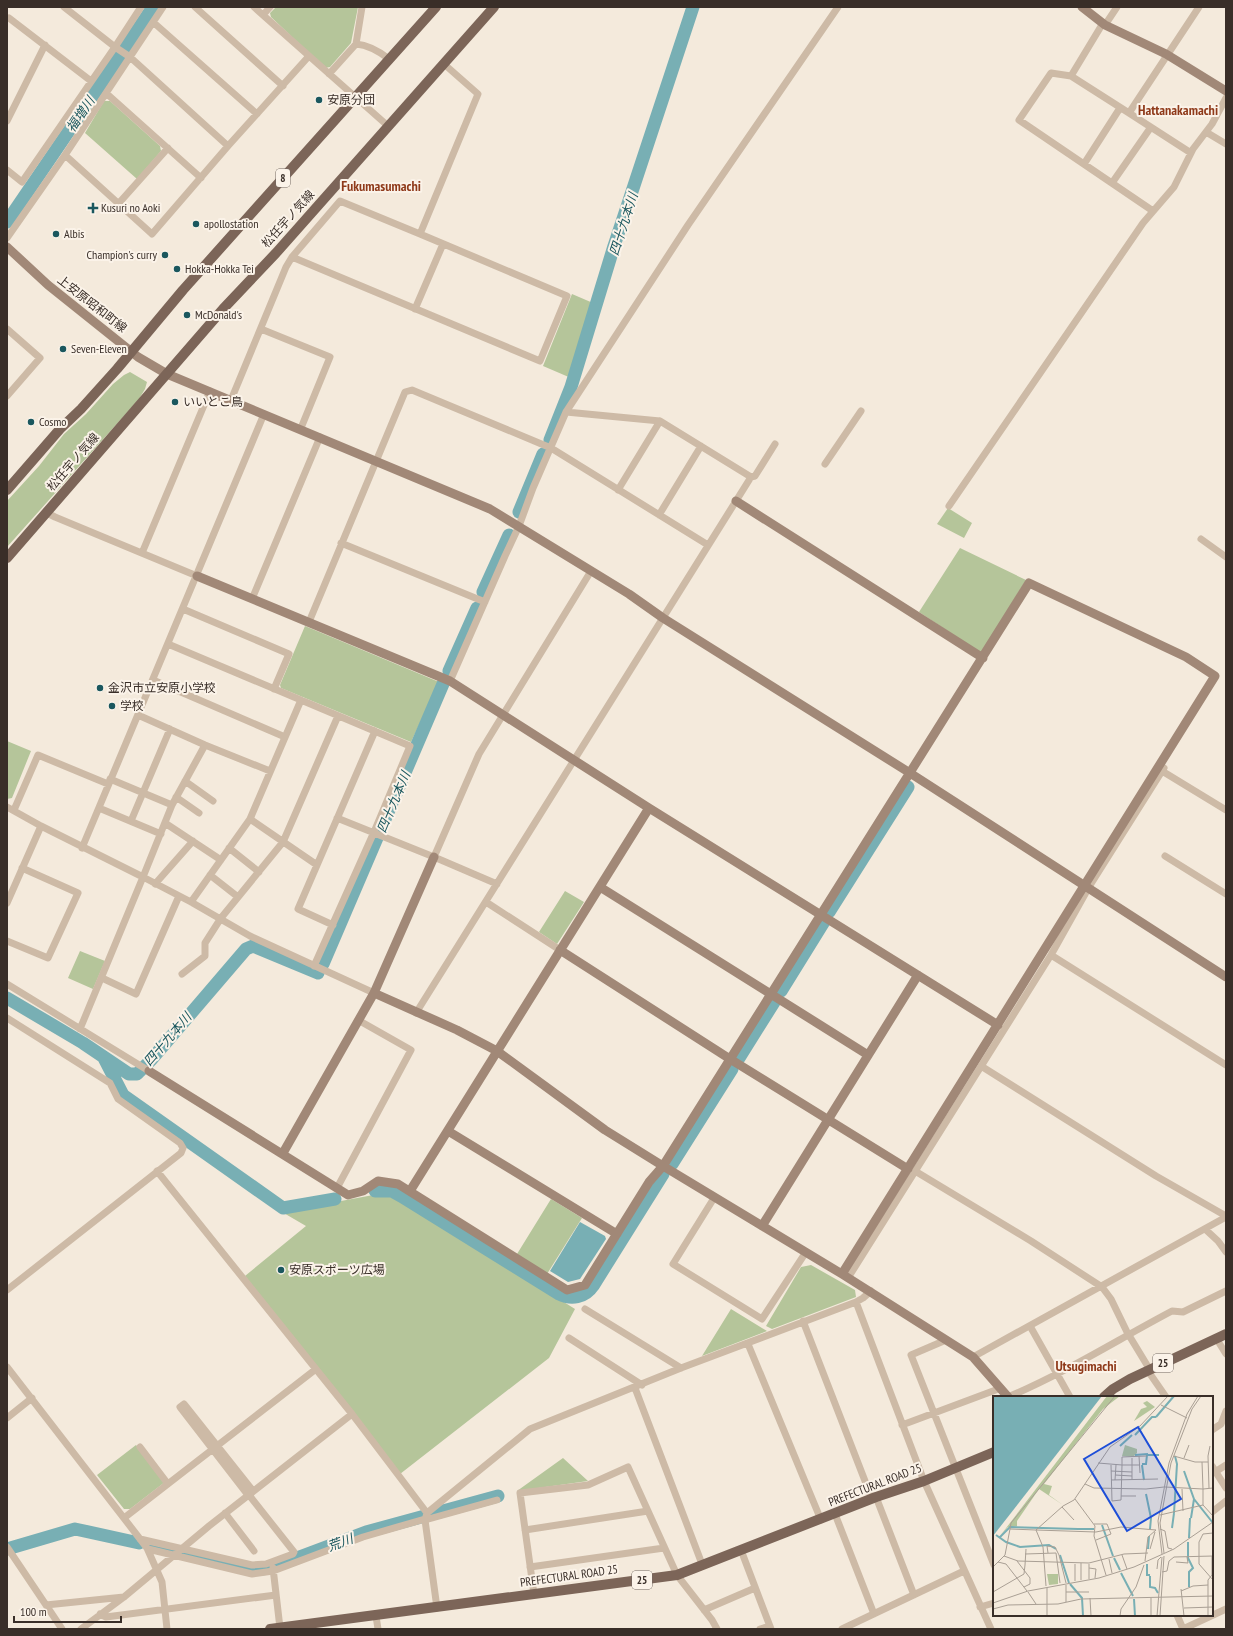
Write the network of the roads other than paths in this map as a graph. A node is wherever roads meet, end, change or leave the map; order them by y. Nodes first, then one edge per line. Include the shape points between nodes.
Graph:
1 (64, 7) edge
2 (163, 7) edge
3 (195, 7) edge
4 (254, 7) edge
5 (270, 7) edge
6 (362, 7) edge
7 (436, 7) edge
8 (494, 7) edge
9 (838, 7) edge
10 (1082, 7) edge
11 (1117, 7) edge
12 (1199, 7) edge
13 (138, 8) edge
14 (263, 15) junction
15 (8, 18) edge
16 (153, 22) junction
17 (1104, 24) junction
18 (356, 44) junction
19 (45, 45) junction
20 (116, 47) junction
21 (1166, 54) junction
22 (129, 56) junction
23 (309, 56) junction
24 (390, 60) junction
25 (444, 64) junction
26 (329, 74) junction
27 (1071, 76) junction
28 (91, 81) junction
29 (282, 86) junction
30 (1226, 91) edge
31 (106, 93) junction
32 (355, 97) junction
33 (1226, 98) edge
34 (1120, 108) junction
35 (1129, 113) junction
36 (257, 114) junction
37 (7, 121) edge
38 (388, 126) junction
39 (1150, 127) junction
40 (1206, 132) junction
41 (1226, 144) edge
42 (228, 146) junction
43 (168, 148) junction
44 (1191, 153) junction
45 (65, 155) junction
46 (1084, 164) junction
47 (7, 170) edge
48 (200, 178) junction
49 (1112, 183) junction
50 (118, 203) junction
51 (1153, 211) junction
52 (420, 234) junction
53 (7, 238) edge
54 (443, 244) junction
55 (7, 247) edge
56 (292, 257) junction
57 (415, 309) junction
58 (261, 329) junction
59 (8, 331) edge
60 (132, 350) junction
61 (167, 374) junction
62 (210, 392) junction
63 (7, 396) edge
64 (231, 400) junction
65 (861, 411) dead end
66 (566, 412) junction
67 (264, 414) junction
68 (660, 421) junction
69 (300, 428) junction
70 (320, 437) junction
71 (775, 444) dead end
72 (701, 446) junction
73 (551, 448) junction
74 (375, 460) junction
75 (825, 464) dead end
76 (751, 477) junction
77 (7, 490) edge
78 (618, 490) junction
79 (736, 501) junction
80 (949, 506) dead end
81 (47, 512) junction
82 (659, 515) junction
83 (519, 526) junction
84 (1201, 539) dead end
85 (341, 543) junction
86 (708, 545) junction
87 (142, 553) junction
88 (1226, 557) edge
89 (7, 558) edge
90 (591, 571) junction
91 (197, 576) junction
92 (252, 599) junction
93 (485, 602) junction
94 (183, 609) junction
95 (663, 618) junction
96 (308, 622) junction
97 (168, 644) junction
98 (983, 658) junction
99 (153, 680) junction
100 (450, 681) junction
101 (274, 689) junction
102 (300, 700) junction
103 (138, 715) junction
104 (503, 715) junction
105 (338, 716) junction
106 (170, 729) junction
107 (375, 732) junction
108 (285, 737) junction
109 (206, 745) junction
110 (574, 760) junction
111 (270, 771) junction
112 (910, 773) junction
113 (109, 781) junction
114 (185, 781) junction
115 (144, 793) junction
116 (176, 797) junction
117 (213, 801) dead end
118 (172, 805) junction
119 (10, 808) edge
120 (99, 808) junction
121 (649, 808) junction
122 (1226, 810) edge
123 (199, 813) dead end
124 (337, 818) junction
125 (250, 819) junction
126 (131, 821) junction
127 (165, 823) junction
128 (41, 826) junction
129 (374, 832) junction
130 (161, 834) junction
131 (193, 841) junction
132 (283, 842) junction
133 (82, 848) junction
134 (230, 848) junction
135 (1165, 856) dead end
136 (434, 857) junction
137 (221, 860) junction
138 (317, 865) junction
139 (22, 868) junction
140 (259, 872) junction
141 (210, 875) junction
142 (143, 877) junction
143 (155, 884) junction
144 (497, 884) junction
145 (600, 886) junction
146 (1087, 886) junction
147 (1226, 894) edge
148 (179, 896) junction
149 (238, 897) junction
150 (8, 898) edge
151 (191, 902) junction
152 (486, 902) junction
153 (820, 914) junction
154 (221, 918) junction
155 (332, 925) junction
156 (7, 941) edge
157 (560, 950) junction
158 (1051, 954) junction
159 (314, 966) junction
160 (182, 974) dead end
161 (918, 975) junction
162 (1226, 977) edge
163 (102, 978) junction
164 (7, 984) edge
165 (374, 993) junction
166 (771, 993) junction
167 (416, 1013) junction
168 (7, 1018) edge
169 (358, 1020) junction
170 (998, 1025) junction
171 (80, 1029) junction
172 (497, 1051) junction
173 (868, 1055) junction
174 (730, 1060) junction
175 (1226, 1065) edge
176 (981, 1066) junction
177 (149, 1071) joint
178 (828, 1120) junction
179 (448, 1131) junction
180 (283, 1153) junction
181 (663, 1166) junction
182 (912, 1170) junction
183 (157, 1171) junction
184 (337, 1188) junction
185 (410, 1191) junction
186 (714, 1198) junction
187 (1226, 1217) edge
188 (762, 1226) junction
189 (1205, 1229) junction
190 (617, 1234) junction
191 (806, 1252) junction
192 (1226, 1252) edge
193 (845, 1276) junction
194 (1102, 1287) junction
195 (7, 1290) edge
196 (871, 1291) junction
197 (1226, 1291) edge
198 (856, 1302) junction
199 (585, 1309) dead end
200 (803, 1321) junction
201 (1030, 1326) junction
202 (1129, 1334) junction
203 (1226, 1334) edge
204 (569, 1338) dead end
205 (1216, 1338) junction
206 (946, 1340) junction
207 (748, 1344) junction
208 (1226, 1354) edge
209 (973, 1357) junction
210 (7, 1367) edge
211 (681, 1368) junction
212 (316, 1369) junction
213 (1149, 1370) junction
214 (1057, 1373) junction
215 (642, 1385) junction
216 (635, 1388) junction
217 (1001, 1388) junction
218 (1007, 1396) edge
219 (1010, 1396) edge
220 (1069, 1396) edge
221 (1105, 1396) edge
222 (1165, 1396) edge
223 (32, 1398) junction
224 (1226, 1411) edge
225 (352, 1414) junction
226 (934, 1414) junction
227 (7, 1418) edge
228 (902, 1424) junction
229 (1213, 1429) edge
230 (140, 1447) dead end
231 (215, 1448) junction
232 (993, 1452) edge
233 (1226, 1465) edge
234 (955, 1467) junction
235 (1214, 1469) edge
236 (924, 1481) junction
237 (168, 1484) junction
238 (1226, 1488) edge
239 (250, 1494) junction
240 (874, 1498) junction
241 (497, 1500) dead end
242 (1226, 1501) edge
243 (648, 1511) junction
244 (1213, 1511) edge
245 (225, 1513) junction
246 (835, 1514) junction
247 (426, 1516) junction
248 (124, 1518) junction
249 (821, 1520) junction
250 (525, 1530) junction
251 (140, 1538) junction
252 (7, 1547) edge
253 (181, 1548) junction
254 (664, 1548) junction
255 (148, 1549) junction
256 (741, 1550) junction
257 (254, 1552) dead end
258 (174, 1555) junction
259 (992, 1556) edge
260 (272, 1562) junction
261 (702, 1564) junction
262 (530, 1567) junction
263 (157, 1570) junction
264 (273, 1571) junction
265 (964, 1571) junction
266 (677, 1575) junction
267 (755, 1588) junction
268 (534, 1594) junction
269 (276, 1595) junction
270 (914, 1595) junction
271 (124, 1597) junction
272 (993, 1603) edge
273 (46, 1605) junction
274 (980, 1607) junction
275 (437, 1608) junction
276 (165, 1609) junction
277 (1226, 1609) edge
278 (704, 1610) junction
279 (100, 1614) junction
280 (874, 1614) junction
281 (1213, 1615) edge
282 (376, 1616) junction
283 (1177, 1616) edge
284 (1211, 1616) edge
285 (770, 1627) edge
286 (275, 1628) edge
287 (62, 1629) edge
288 (81, 1629) edge
289 (167, 1629) edge
290 (378, 1629) edge
291 (717, 1629) edge
292 (760, 1629) edge
293 (842, 1629) edge
294 (991, 1629) edge
295 (1183, 1629) edge

1 - 20 street
2 - 16 street
3 - 29 street
4 - 14 street
5 - 14 street
6 - 18 street
7 - 24 main road, 8
8 - 25 main road, 松任宇ノ気線
9 - 66 street via 688,225
10 - 17 street
11 - 17 street
12 - 21 street
13 - 20 street
14 - 23 street
15 - 19 street
16 - 22 street
16 - 36 street
17 - 21 street
17 - 27 street
18 - 24 street via 382,54
18 - 26 street
19 - 28 street
19 - 37 street
20 - 22 street
20 - 28 street
21 - 30 street
21 - 35 street
22 - 31 street
22 - 42 street
23 - 26 street
23 - 29 street
24 - 32 main road, 8
25 - 38 main road, 松任宇ノ気線
25 - 52 street via 478,94
26 - 32 street
27 - 34 street
27 - 46 street via 1051,73 1019,120
28 - 47 street via 22,182
29 - 36 street
31 - 43 street
31 - 45 street
32 - 38 street
32 - 60 main road, 8
33 - 40 street
34 - 35 street
34 - 46 street
35 - 39 street
36 - 42 street
38 - 61 main road, 松任宇ノ気線
39 - 44 street
39 - 49 street
40 - 41 street
40 - 44 street
42 - 48 street
43 - 48 street
43 - 50 street
44 - 51 street via 1174,187
45 - 50 street
45 - 53 street
46 - 49 street
48 - 50 street via 152,234
49 - 51 street
51 - 80 street
52 - 54 street
52 - 56 street via 340,201
54 - 57 street
54 - 57 street via 567,296 540,361
55 - 60 street, 上安原昭和町線 via 48,285
56 - 57 street
56 - 58 street
58 - 64 street
58 - 69 street via 330,357
59 - 63 street via 40,358
60 - 61 street, 上安原昭和町線 via 138,357
60 - 77 main road, 8
61 - 62 street, 上安原昭和町線
61 - 81 main road, 松任宇ノ気線
62 - 64 street, 上安原昭和町線
62 - 87 street
64 - 67 street, 上安原昭和町線
65 - 75 street
66 - 68 street
66 - 73 street
67 - 69 street, 上安原昭和町線
67 - 91 street
68 - 72 street
68 - 78 street
69 - 70 street, 上安原昭和町線
70 - 74 street, 上安原昭和町線
70 - 92 street
71 - 76 street via 755,476
72 - 76 street
72 - 82 street
73 - 74 street via 412,390 405,392
73 - 78 street
73 - 83 street
74 - 83 street, 上安原昭和町線 via 490,509
74 - 85 street
76 - 79 street
78 - 82 street
79 - 86 street
79 - 98 street
81 - 87 street
81 - 89 main road, 松任宇ノ気線
82 - 86 street
83 - 90 street, 上安原昭和町線
83 - 93 street
84 - 88 street
85 - 93 street
85 - 96 street
86 - 95 street
87 - 91 street
90 - 95 street, 上安原昭和町線
90 - 104 street
91 - 92 street
91 - 94 street
92 - 96 street
93 - 100 street
94 - 97 street
94 - 101 street via 289,654
95 - 110 street
95 - 112 street, 上安原昭和町線
96 - 100 street
97 - 99 street
97 - 101 street
98 - 112 street
98 - 146 street via 1029,583 1186,657 1215,676
99 - 103 street
99 - 108 street
100 - 104 street
101 - 102 street
102 - 105 street
102 - 108 street
103 - 106 street
103 - 113 street
104 - 110 street
104 - 136 street via 479,754
105 - 107 street
105 - 132 street
106 - 109 street
106 - 115 street
107 - 124 street
107 - 129 street via 410,746
108 - 111 street
109 - 111 street
109 - 114 street
110 - 121 street
110 - 144 street
111 - 125 street
112 - 146 street, 上安原昭和町線
112 - 153 street
113 - 115 street
113 - 119 street via 38,755
113 - 120 street
114 - 116 street
114 - 117 street
115 - 118 street
115 - 126 street
116 - 118 street
116 - 123 street
118 - 127 street
119 - 128 street
120 - 126 street
120 - 133 street
121 - 145 street
121 - 153 street
122 - 146 street via 1163,769
124 - 129 street
124 - 138 street
125 - 132 street
125 - 134 street
126 - 130 street
127 - 130 street
127 - 131 street
128 - 133 street
128 - 139 street
129 - 136 street
129 - 155 street
130 - 142 street
131 - 137 street
131 - 143 street
132 - 138 street
132 - 140 street
133 - 142 street
134 - 137 street
134 - 140 street
135 - 147 street
136 - 144 street
136 - 165 street
137 - 141 street
138 - 155 street via 298,909
139 - 150 street
139 - 156 street via 78,893 48,958
140 - 149 street
141 - 149 street
141 - 151 street
142 - 143 street
142 - 163 street
143 - 148 street
144 - 152 street
145 - 157 street
145 - 166 street
146 - 158 street
146 - 162 street, 上安原昭和町線
146 - 170 street
148 - 151 street
148 - 163 street via 136,994
149 - 154 street
151 - 154 street
152 - 157 street
152 - 167 street
153 - 161 street
153 - 166 street
154 - 159 street via 250,936
154 - 160 street via 205,943 204,956
155 - 159 street
157 - 172 street
157 - 174 street
158 - 175 street
158 - 176 street
159 - 165 street
161 - 170 street
161 - 173 street
163 - 171 street
164 - 171 street
165 - 167 street
165 - 169 street
166 - 173 street
166 - 174 street
167 - 172 street via 457,1030
168 - 183 street via 110,1083 118,1099 180,1142 183,1148 181,1153
169 - 180 street
169 - 184 street via 411,1050
170 - 182 street
171 - 177 street
172 - 179 street
172 - 181 street via 605,1130
173 - 178 street
174 - 178 street
174 - 181 street
176 - 182 street
176 - 187 street
177 - 180 street
178 - 182 street
178 - 188 street
179 - 185 street
179 - 190 street
180 - 184 street
181 - 186 street
181 - 190 street
182 - 193 street
182 - 194 street
183 - 195 street
183 - 212 street
184 - 185 street via 348,1195 363,1191 378,1181 398,1184
185 - 190 street via 567,1290 585,1285
186 - 188 street
186 - 191 street via 673,1264 762,1319
187 - 189 street
188 - 191 street
189 - 192 street
189 - 194 street
191 - 193 street
193 - 196 street
194 - 201 street
194 - 202 street
196 - 198 street
196 - 206 street
197 - 202 street via 1183,1312 1172,1311
198 - 200 street
198 - 228 street
199 - 211 street
200 - 207 street
200 - 240 street
201 - 209 street
201 - 214 street
202 - 213 street
202 - 214 street
203 - 205 main road, 25
204 - 215 street
205 - 208 street
205 - 213 main road, 25
206 - 209 street
206 - 226 street via 911,1355
207 - 211 street
207 - 249 street
209 - 217 street
210 - 223 street
211 - 215 street
212 - 225 street
212 - 231 street
213 - 221 main road, 25 via 1119,1385
213 - 222 street
214 - 219 street
214 - 220 street
215 - 216 street
216 - 247 street via 530,1429
216 - 261 street
217 - 218 street
217 - 226 street
223 - 227 street
223 - 248 street
224 - 229 street via 1221,1424
225 - 239 street
225 - 247 street
226 - 228 street
226 - 234 street
228 - 236 street
230 - 237 street
231 - 231 street via 180,1407 184,1404
231 - 237 street
231 - 239 street
232 - 234 main road, PREFECTURAL ROAD 25 / 25
233 - 235 street
234 - 236 main road, PREFECTURAL ROAD 25 / 25
234 - 259 street
235 - 238 street
236 - 240 main road, PREFECTURAL ROAD 25 / 25
236 - 265 street
237 - 248 street
239 - 245 street
239 - 260 street via 294,1552
240 - 246 main road, PREFECTURAL ROAD 25 / 25
240 - 270 street
241 - 247 street
242 - 244 street
243 - 250 street
243 - 250 street via 628,1467 588,1485 520,1494
243 - 254 street
245 - 253 street
245 - 257 street
246 - 249 main road, PREFECTURAL ROAD 25 / 25
246 - 280 street
247 - 264 street
247 - 275 street
248 - 251 street
249 - 256 main road, PREFECTURAL ROAD 25 / 25
250 - 262 street
251 - 253 street
251 - 255 street
252 - 273 street
253 - 258 street
253 - 260 street via 252,1565
254 - 262 street
254 - 266 street
255 - 258 street
255 - 263 street
256 - 261 main road, PREFECTURAL ROAD 25 / 25
256 - 267 street
258 - 263 street
258 - 264 street via 252,1574
260 - 264 street
261 - 266 main road, PREFECTURAL ROAD 25 / 25
262 - 268 street
263 - 271 street
263 - 276 street via 162,1582
264 - 269 street
265 - 270 street
265 - 274 street
266 - 268 main road, PREFECTURAL ROAD 25 / 25
266 - 278 street
267 - 278 street
267 - 285 street
268 - 275 main road, PREFECTURAL ROAD 25 / 25
269 - 276 street
269 - 286 street
270 - 280 street
271 - 273 street
271 - 279 street
272 - 274 street
273 - 287 street
274 - 294 street
275 - 282 main road, PREFECTURAL ROAD 25 / 25
276 - 279 street via 106,1617
276 - 289 street
277 - 281 street
278 - 291 street
279 - 288 street
280 - 293 street
282 - 286 main road, PREFECTURAL ROAD 25 / 25
282 - 290 street
283 - 295 street
284 - 295 street
285 - 292 street

